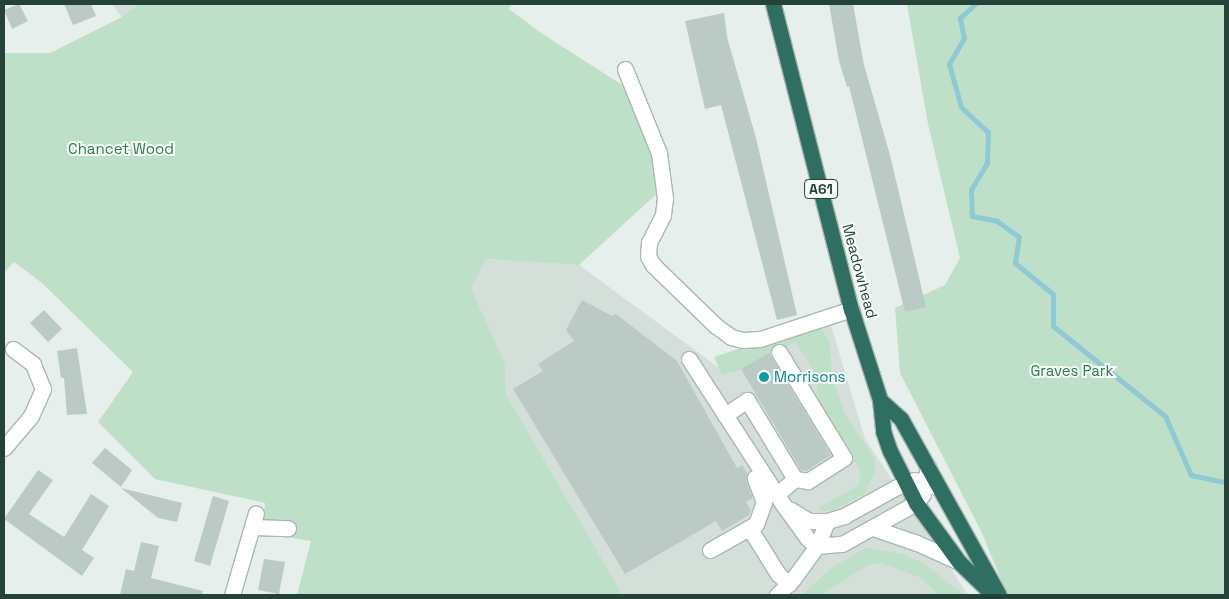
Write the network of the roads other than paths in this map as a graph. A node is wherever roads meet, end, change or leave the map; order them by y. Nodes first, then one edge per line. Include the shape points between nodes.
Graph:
1 (773, 4) edge
2 (625, 69) dead end
3 (851, 309) junction
4 (13, 349) dead end
5 (779, 352) dead end
6 (688, 358) dead end
7 (880, 400) junction
8 (725, 415) junction
9 (741, 440) junction
10 (4, 448) edge
11 (795, 479) junction
12 (904, 482) junction
13 (933, 485) junction
14 (779, 499) junction
15 (916, 503) junction
16 (827, 521) junction
17 (288, 528) dead end
18 (873, 528) junction
19 (750, 529) junction
20 (817, 546) junction
21 (710, 550) dead end
22 (959, 562) junction
23 (789, 584) junction
24 (232, 595) edge
25 (777, 595) edge
26 (993, 595) edge
27 (999, 595) edge

1 - 3 highway, Meadowhead / A61
2 - 3 street via 659,153 665,198 663,214 649,242 648,256 652,265 716,326 731,337 743,340 760,339
3 - 7 highway, Meadowhead / A61
4 - 10 street via 33,364 43,389 31,416
5 - 11 street via 844,458 808,481
6 - 8 street
7 - 12 highway, Meadowhead / A61 via 883,431
7 - 13 highway via 901,419 928,466
8 - 9 street
8 - 11 street via 747,400
9 - 14 street
9 - 19 street via 743,454 764,496 763,511
11 - 14 street
12 - 13 street via 916,480
12 - 15 highway, Meadowhead / A61
12 - 16 street via 844,516
13 - 15 street
13 - 27 highway
14 - 16 street via 801,518
14 - 20 street via 808,539
15 - 18 street
15 - 22 highway, Meadowhead / A61
16 - 20 street
17 - 24 street via 255,520
18 - 20 street via 836,546
18 - 22 street
19 - 21 street
19 - 23 street via 778,574
20 - 23 street
22 - 26 highway, Meadowhead / A61
23 - 25 street

